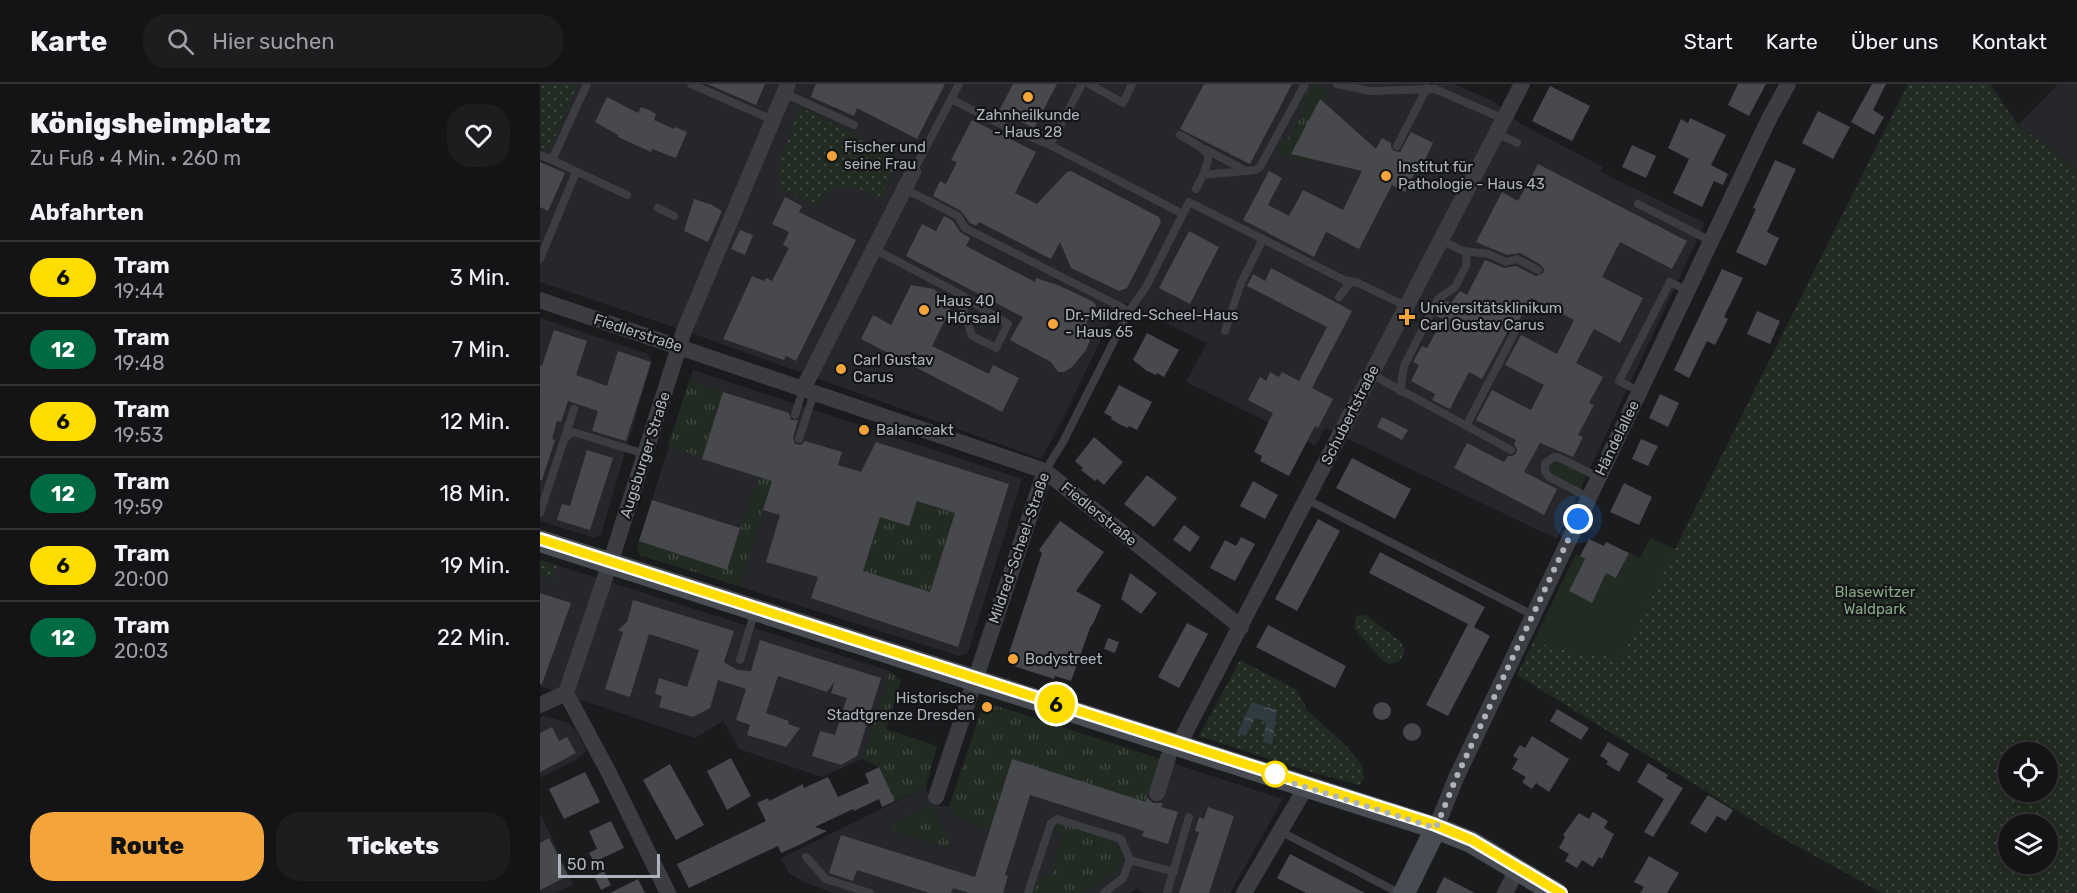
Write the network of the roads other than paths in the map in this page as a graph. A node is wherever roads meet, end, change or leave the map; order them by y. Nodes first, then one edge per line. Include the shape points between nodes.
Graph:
1 (587, 84) edge
2 (691, 84) edge
3 (959, 84) edge
4 (1082, 84) edge
5 (1089, 84) edge
6 (1132, 84) edge
7 (1305, 84) edge
8 (1339, 84) edge
9 (1522, 84) edge
10 (1788, 84) edge
11 (701, 86) edge
12 (1352, 86) edge
13 (1363, 87) edge
14 (1427, 88) junction
15 (786, 89) edge
16 (951, 99) junction
17 (773, 120) junction
18 (854, 125) dead end
19 (1501, 126) junction
20 (1180, 135) dead end
21 (1517, 143) dead end
22 (1050, 145) junction
23 (1199, 146) junction
24 (1397, 146) dead end
25 (540, 155) edge
26 (552, 160) junction
27 (1246, 171) junction
28 (576, 172) junction
29 (914, 172) joint
30 (1203, 175) junction
31 (1196, 189) dead end
32 (912, 192) junction
33 (627, 195) dead end
34 (1638, 204) dead end
35 (658, 208) dead end
36 (1184, 213) junction
37 (674, 216) dead end
38 (1263, 239) junction
39 (1441, 240) junction
40 (1711, 241) junction
41 (874, 249) junction
42 (1467, 252) junction
43 (540, 259) edge
44 (1538, 270) dead end
45 (1351, 281) junction
46 (958, 293) junction
47 (1339, 297) dead end
48 (540, 300) edge
49 (1406, 306) junction
50 (1129, 311) junction
51 (1516, 330) dead end
52 (1225, 332) dead end
53 (680, 346) junction
54 (1371, 374) junction
55 (809, 391) junction
56 (1400, 391) junction
57 (574, 409) dead end
58 (795, 415) dead end
59 (1466, 426) junction
60 (564, 438) junction
61 (799, 439) dead end
62 (1511, 450) dead end
63 (645, 454) junction
64 (1045, 471) junction
65 (1598, 477) junction
66 (544, 484) dead end
67 (540, 496) edge
68 (1588, 497) junction
69 (1306, 499) junction
70 (540, 513) edge
71 (540, 541) edge
72 (610, 563) junction
73 (755, 610) junction
74 (1533, 615) junction
75 (1241, 627) junction
76 (740, 660) dead end
77 (974, 681) junction
78 (566, 693) junction
79 (540, 705) edge
80 (1173, 752) junction
81 (1306, 787) junction
82 (1157, 793) dead end
83 (936, 797) dead end
84 (1189, 817) dead end
85 (1436, 828) junction
86 (1280, 831) junction
87 (806, 857) dead end
88 (1130, 860) junction
89 (1517, 870) junction
90 (1174, 872) junction
91 (668, 893) edge
92 (870, 893) edge
93 (1028, 893) edge
94 (1104, 893) edge
95 (1167, 893) edge
96 (1244, 893) edge
97 (1399, 893) edge
98 (1404, 893) edge
99 (1505, 893) edge
100 (1556, 893) edge

1 - 26 lane
2 - 11 lane
3 - 16 lane
4 - 22 lane
5 - 6 lane via 1123,102
7 - 27 lane via 1265,160 1260,167
8 - 12 lane
9 - 19 street, Schubertstraße
10 - 40 street, Händelallee
11 - 17 lane
12 - 13 lane
13 - 14 lane
14 - 19 lane via 1436,89
14 - 24 lane
15 - 17 street, Augsburger Straße
15 - 18 lane
16 - 22 lane
16 - 29 lane
17 - 53 street, Augsburger Straße
19 - 21 lane
19 - 39 street, Schubertstraße
20 - 23 lane
22 - 36 lane
23 - 27 lane
23 - 30 lane via 1208,154
25 - 26 lane
26 - 28 lane
27 - 30 lane
28 - 33 lane
28 - 43 lane
29 - 32 street
30 - 31 lane
32 - 41 street
32 - 50 lane via 958,216 965,228
34 - 40 lane
35 - 37 lane
36 - 38 lane via 1189,202
36 - 50 lane, Mildred-Scheel-Straße via 1146,287
38 - 45 lane
38 - 52 lane via 1241,283
39 - 42 lane
39 - 49 street, Schubertstraße
40 - 65 street, Händelallee
41 - 46 lane
41 - 55 street
42 - 44 lane via 1489,254 1506,262 1517,259
42 - 56 lane via 1466,266 1455,287 1438,299 1404,366
45 - 47 lane
45 - 49 lane
46 - 46 lane via 1008,324 996,348 972,336
48 - 53 street, Fiedlerstraße
49 - 54 street, Schubertstraße
50 - 64 lane, Mildred-Scheel-Straße
51 - 59 lane
53 - 55 street, Fiedlerstraße
53 - 63 street, Augsburger Straße
54 - 56 lane
54 - 69 street, Schubertstraße
55 - 58 lane
55 - 61 lane
55 - 64 street, Fiedlerstraße
56 - 59 lane
57 - 60 lane
59 - 62 lane
60 - 63 lane via 573,432
60 - 70 lane
63 - 72 street, Augsburger Straße
64 - 75 street, Fiedlerstraße
64 - 77 street, Mildred-Scheel-Straße
65 - 68 street, Händelallee
65 - 68 lane via 1560,458 1549,458 1545,463 1549,477
66 - 67 lane
68 - 74 street, Händelallee
69 - 74 lane
69 - 75 street, Schubertstraße
71 - 72 street
72 - 73 street
72 - 78 street, Augsburger Straße
73 - 76 lane
73 - 77 street
74 - 85 street, Händelallee
75 - 80 street, Schubertstraße
77 - 80 street
77 - 83 street, Mildred-Scheel-Straße
78 - 79 street
78 - 91 street
80 - 81 street
80 - 82 street, Schubertstraße
81 - 85 street
81 - 86 street
84 - 90 lane
85 - 89 street via 1471,842
85 - 98 street
86 - 96 street
86 - 97 lane
87 - 92 lane via 826,879
88 - 90 lane
88 - 93 lane via 1121,839 1058,819 1051,823
88 - 94 lane via 1123,878
89 - 99 street
89 - 100 street
90 - 95 lane

